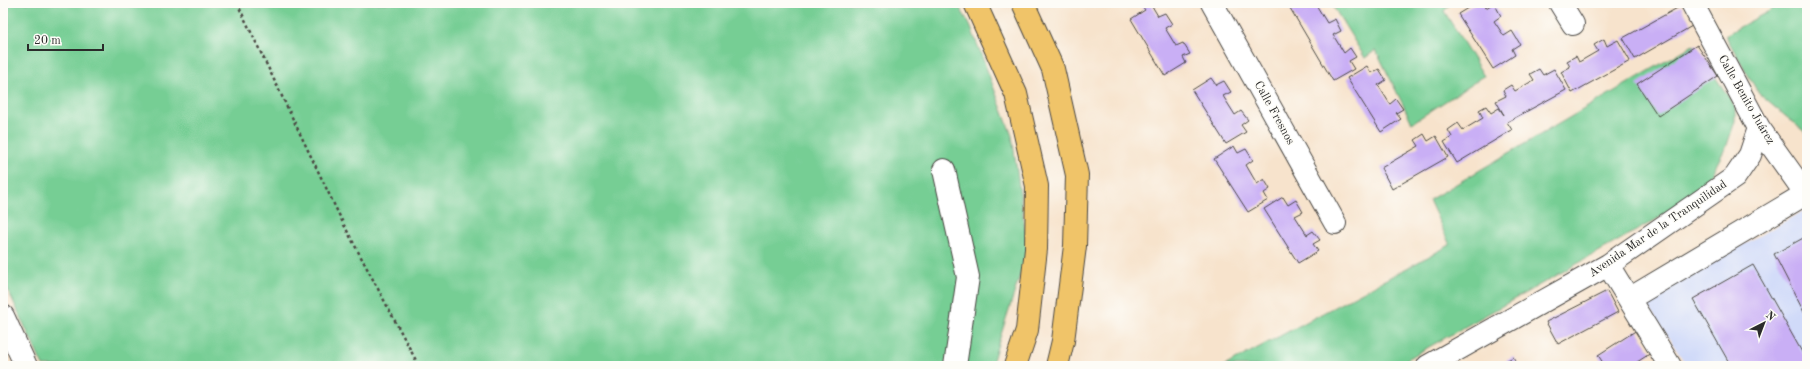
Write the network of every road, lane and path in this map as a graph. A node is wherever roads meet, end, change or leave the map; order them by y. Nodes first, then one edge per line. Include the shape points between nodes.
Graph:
1 (237, 3) edge
2 (975, 3) edge
3 (1023, 3) edge
4 (1212, 3) edge
5 (1560, 3) edge
6 (1692, 3) edge
7 (1573, 24) dead end
8 (1759, 128) junction
9 (944, 170) dead end
10 (1806, 194) edge
11 (1335, 223) dead end
12 (1608, 264) junction
13 (1629, 299) junction
14 (3, 316) edge
15 (26, 366) edge
16 (419, 366) edge
17 (955, 366) edge
18 (1015, 366) edge
19 (1057, 366) edge
20 (1428, 366) edge
21 (1670, 366) edge

1 - 16 path via 344,225
2 - 18 main road via 1016,94 1037,186 1036,249 1027,330
3 - 19 main road via 1053,70 1077,175 1075,246 1063,341
4 - 11 street, Calle Fresnos
5 - 7 street
6 - 8 street, Calle Benito Juárez
8 - 10 street, Calle Benito Juárez
8 - 12 street, Avenida Mar de la Tranquilidad via 1750,155 1735,177
9 - 17 street via 968,277
10 - 13 street
12 - 13 street
12 - 20 street, Avenida Mar de la Tranquilidad
13 - 21 street
14 - 15 street

